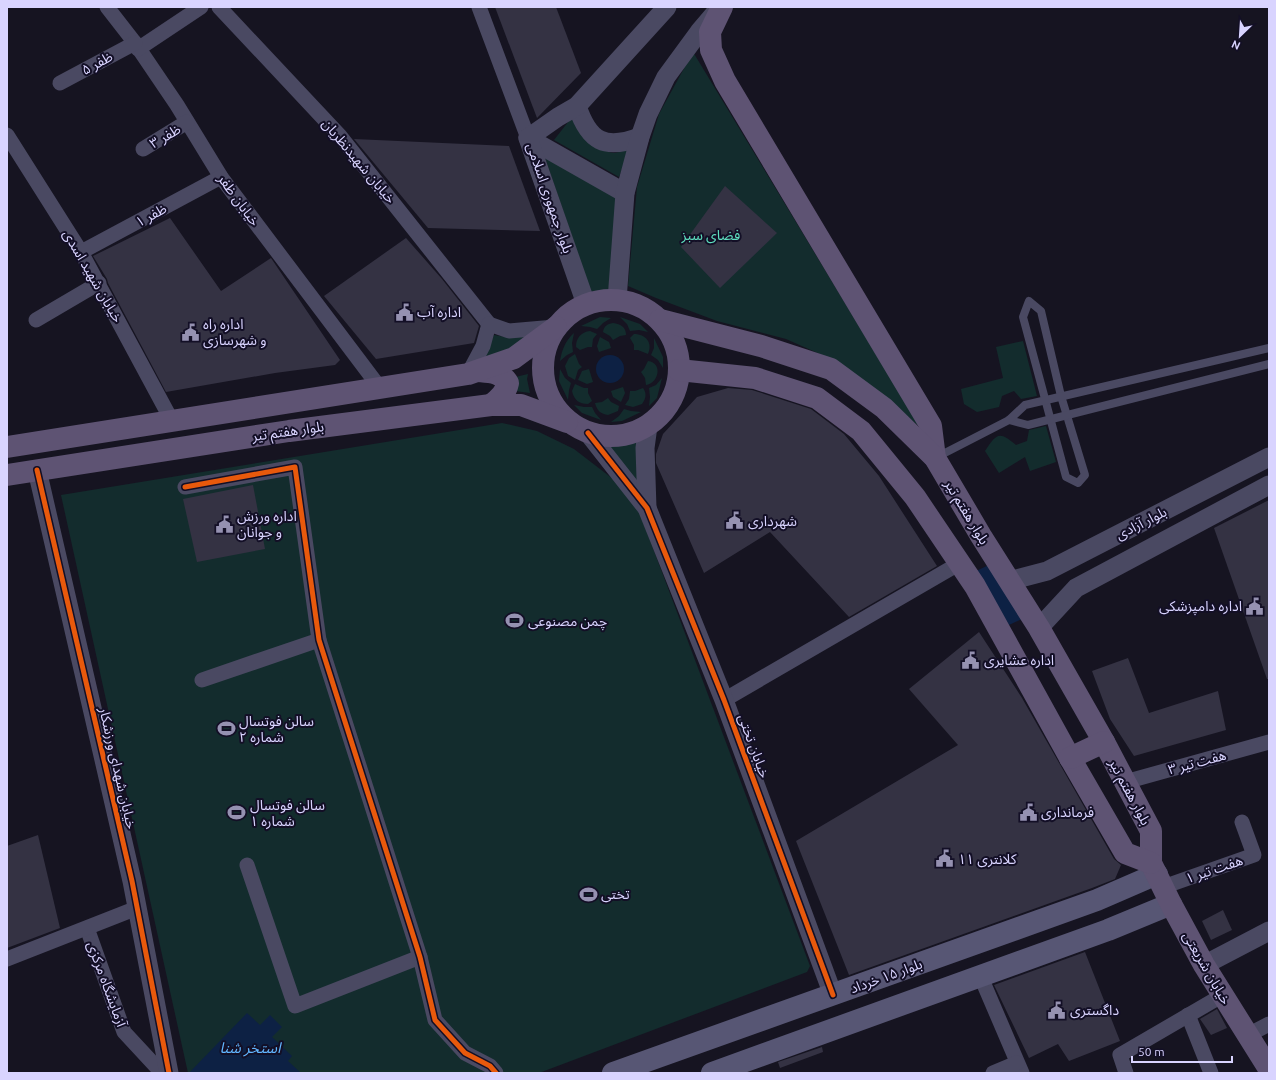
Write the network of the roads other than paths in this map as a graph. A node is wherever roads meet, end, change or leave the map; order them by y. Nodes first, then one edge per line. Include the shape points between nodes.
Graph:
1 (107, 7) edge
2 (200, 7) edge
3 (479, 7) edge
4 (667, 7) edge
5 (721, 7) edge
6 (222, 8) edge
7 (136, 46) junction
8 (60, 83) dead end
9 (577, 106) junction
10 (187, 122) junction
11 (7, 136) edge
12 (640, 137) junction
13 (528, 138) junction
14 (143, 149) dead end
15 (13, 156) edge
16 (221, 177) junction
17 (625, 193) junction
18 (81, 252) junction
19 (99, 283) junction
20 (617, 300) junction
21 (586, 304) junction
22 (36, 320) dead end
23 (660, 320) junction
24 (489, 324) junction
25 (556, 327) junction
26 (1269, 348) edge
27 (1269, 364) edge
28 (679, 370) junction
29 (473, 372) junction
30 (380, 388) junction
31 (1061, 396) junction
32 (1045, 400) junction
33 (491, 405) junction
34 (1067, 415) junction
35 (1050, 419) junction
36 (172, 420) junction
37 (1009, 420) junction
38 (567, 422) junction
39 (648, 426) junction
40 (588, 433) junction
41 (7, 446) edge
42 (1269, 457) edge
43 (935, 458) junction
44 (37, 470) junction
45 (7, 475) edge
46 (1269, 485) edge
47 (185, 487) dead end
48 (647, 508) junction
49 (960, 563) junction
50 (1009, 580) junction
51 (1039, 628) junction
52 (319, 640) junction
53 (202, 680) dead end
54 (724, 700) junction
55 (1104, 742) junction
56 (1269, 742) edge
57 (1070, 758) junction
58 (1125, 782) junction
59 (1242, 822) dead end
60 (247, 865) dead end
61 (1161, 882) junction
62 (1097, 900) junction
63 (137, 908) junction
64 (87, 928) junction
65 (1108, 930) junction
66 (1269, 931) edge
67 (420, 957) junction
68 (7, 958) edge
69 (1204, 966) junction
70 (980, 975) junction
71 (833, 995) junction
72 (1223, 995) junction
73 (1188, 1015) junction
74 (1269, 1024) edge
75 (1248, 1035) junction
76 (1020, 1068) edge
77 (1269, 1069) edge
78 (162, 1073) edge
79 (169, 1073) edge
80 (496, 1073) edge
81 (613, 1073) edge
82 (712, 1073) edge
83 (993, 1073) edge
84 (1126, 1073) edge
85 (1211, 1073) edge

1 - 7 street, خیابان ظفر
2 - 7 street, ظفر ۵
3 - 13 street
4 - 9 street, بلوار جمهوری اسلامی
5 - 12 street via 666,77
5 - 43 main road via 710,32 711,50 725,81 931,426
6 - 24 street, خیابان شهیدنظریان via 340,136
7 - 8 street, ظفر ۵
7 - 10 street, خیابان ظفر
9 - 12 street via 587,130 601,142 624,143
9 - 13 street, بلوار جمهوری اسلامی
10 - 14 street, ظفر ۳
10 - 16 street, خیابان ظفر
11 - 15 street, خیابان شهید اسدی
12 - 17 street
13 - 17 street
13 - 21 street, بلوار جمهوری اسلامی
15 - 18 street, خیابان شهید اسدی
16 - 18 street, ظفر ۱
16 - 30 street, خیابان ظفر
17 - 20 street
18 - 19 street, خیابان شهید اسدی
19 - 22 street
19 - 36 street, خیابان شهید اسدی
20 - 21 main road
20 - 23 main road via 632,303
21 - 25 main road via 566,316
23 - 28 main road via 671,335 677,352
23 - 43 main road, بلوار هفتم تیر via 761,346 831,369 884,408
24 - 25 street via 509,331
24 - 29 street
25 - 29 main road, بلوار هفتم تیر via 514,358
25 - 38 main road via 546,345 542,366 544,387 553,406
26 - 31 lane
27 - 34 lane
28 - 39 main road via 674,396 659,417
28 - 49 main road via 756,378 817,398 861,431 915,497
29 - 30 main road, بلوار هفتم تیر
29 - 33 main road via 496,373 508,383 507,390
30 - 36 main road, بلوار هفتم تیر
31 - 32 lane
31 - 32 lane via 1041,311 1029,301 1022,317
31 - 34 lane
32 - 35 lane
32 - 37 lane via 1025,405
33 - 38 main road, بلوار هفتم تیر via 521,405
33 - 44 main road, بلوار هفتم تیر via 289,431
34 - 35 lane
34 - 35 lane via 1085,475 1078,483 1066,477
35 - 37 lane via 1028,425
36 - 41 main road, بلوار هفتم تیر
37 - 43 lane
38 - 40 main road
39 - 40 main road via 629,435 608,437
39 - 48 street via 645,448
40 - 48 street
42 - 50 street, بلوار آزادی via 1047,571
43 - 50 main road, بلوار هفتم تیر
44 - 45 main road, بلوار هفتم تیر
44 - 63 street, خیابان شهدای ورزشکار
46 - 51 street, بلوار آزادی via 1076,588
47 - 52 street via 295,467
48 - 54 street, خیابان تختی
49 - 54 street
49 - 57 main road via 993,617
50 - 51 main road, بلوار هفتم تیر
51 - 55 main road, بلوار هفتم تیر
52 - 53 street
52 - 67 street
54 - 71 street, خیابان تختی
55 - 57 main road
55 - 58 main road, بلوار هفتم تیر
56 - 58 street, هفت تیر ۳
57 - 61 main road via 1125,853
58 - 61 main road, بلوار هفتم تیر via 1151,831
59 - 61 street, هفت تیر ۱ via 1254,856
60 - 67 street via 295,1006
61 - 62 main road, بلوار ۱۵ خرداد
61 - 65 main road
61 - 69 main road, خیابان شریعتی
62 - 65 main road via 1103,904 1109,916
62 - 71 main road, بلوار ۱۵ خرداد
63 - 64 street
63 - 79 street, خیابان شهدای ورزشکار
64 - 68 street
64 - 78 street, آزمایشگاه مرکزی via 124,1032
65 - 70 main road
66 - 69 street
67 - 80 street via 435,1020 465,1053 490,1066
69 - 72 main road, خیابان شریعتی
70 - 76 street
70 - 82 main road
71 - 81 main road, بلوار ۱۵ خرداد
72 - 73 street
72 - 75 main road, خیابان شریعتی
73 - 84 street via 1120,1055
73 - 85 street
74 - 75 street
75 - 77 main road, خیابان شریعتی
76 - 83 street

